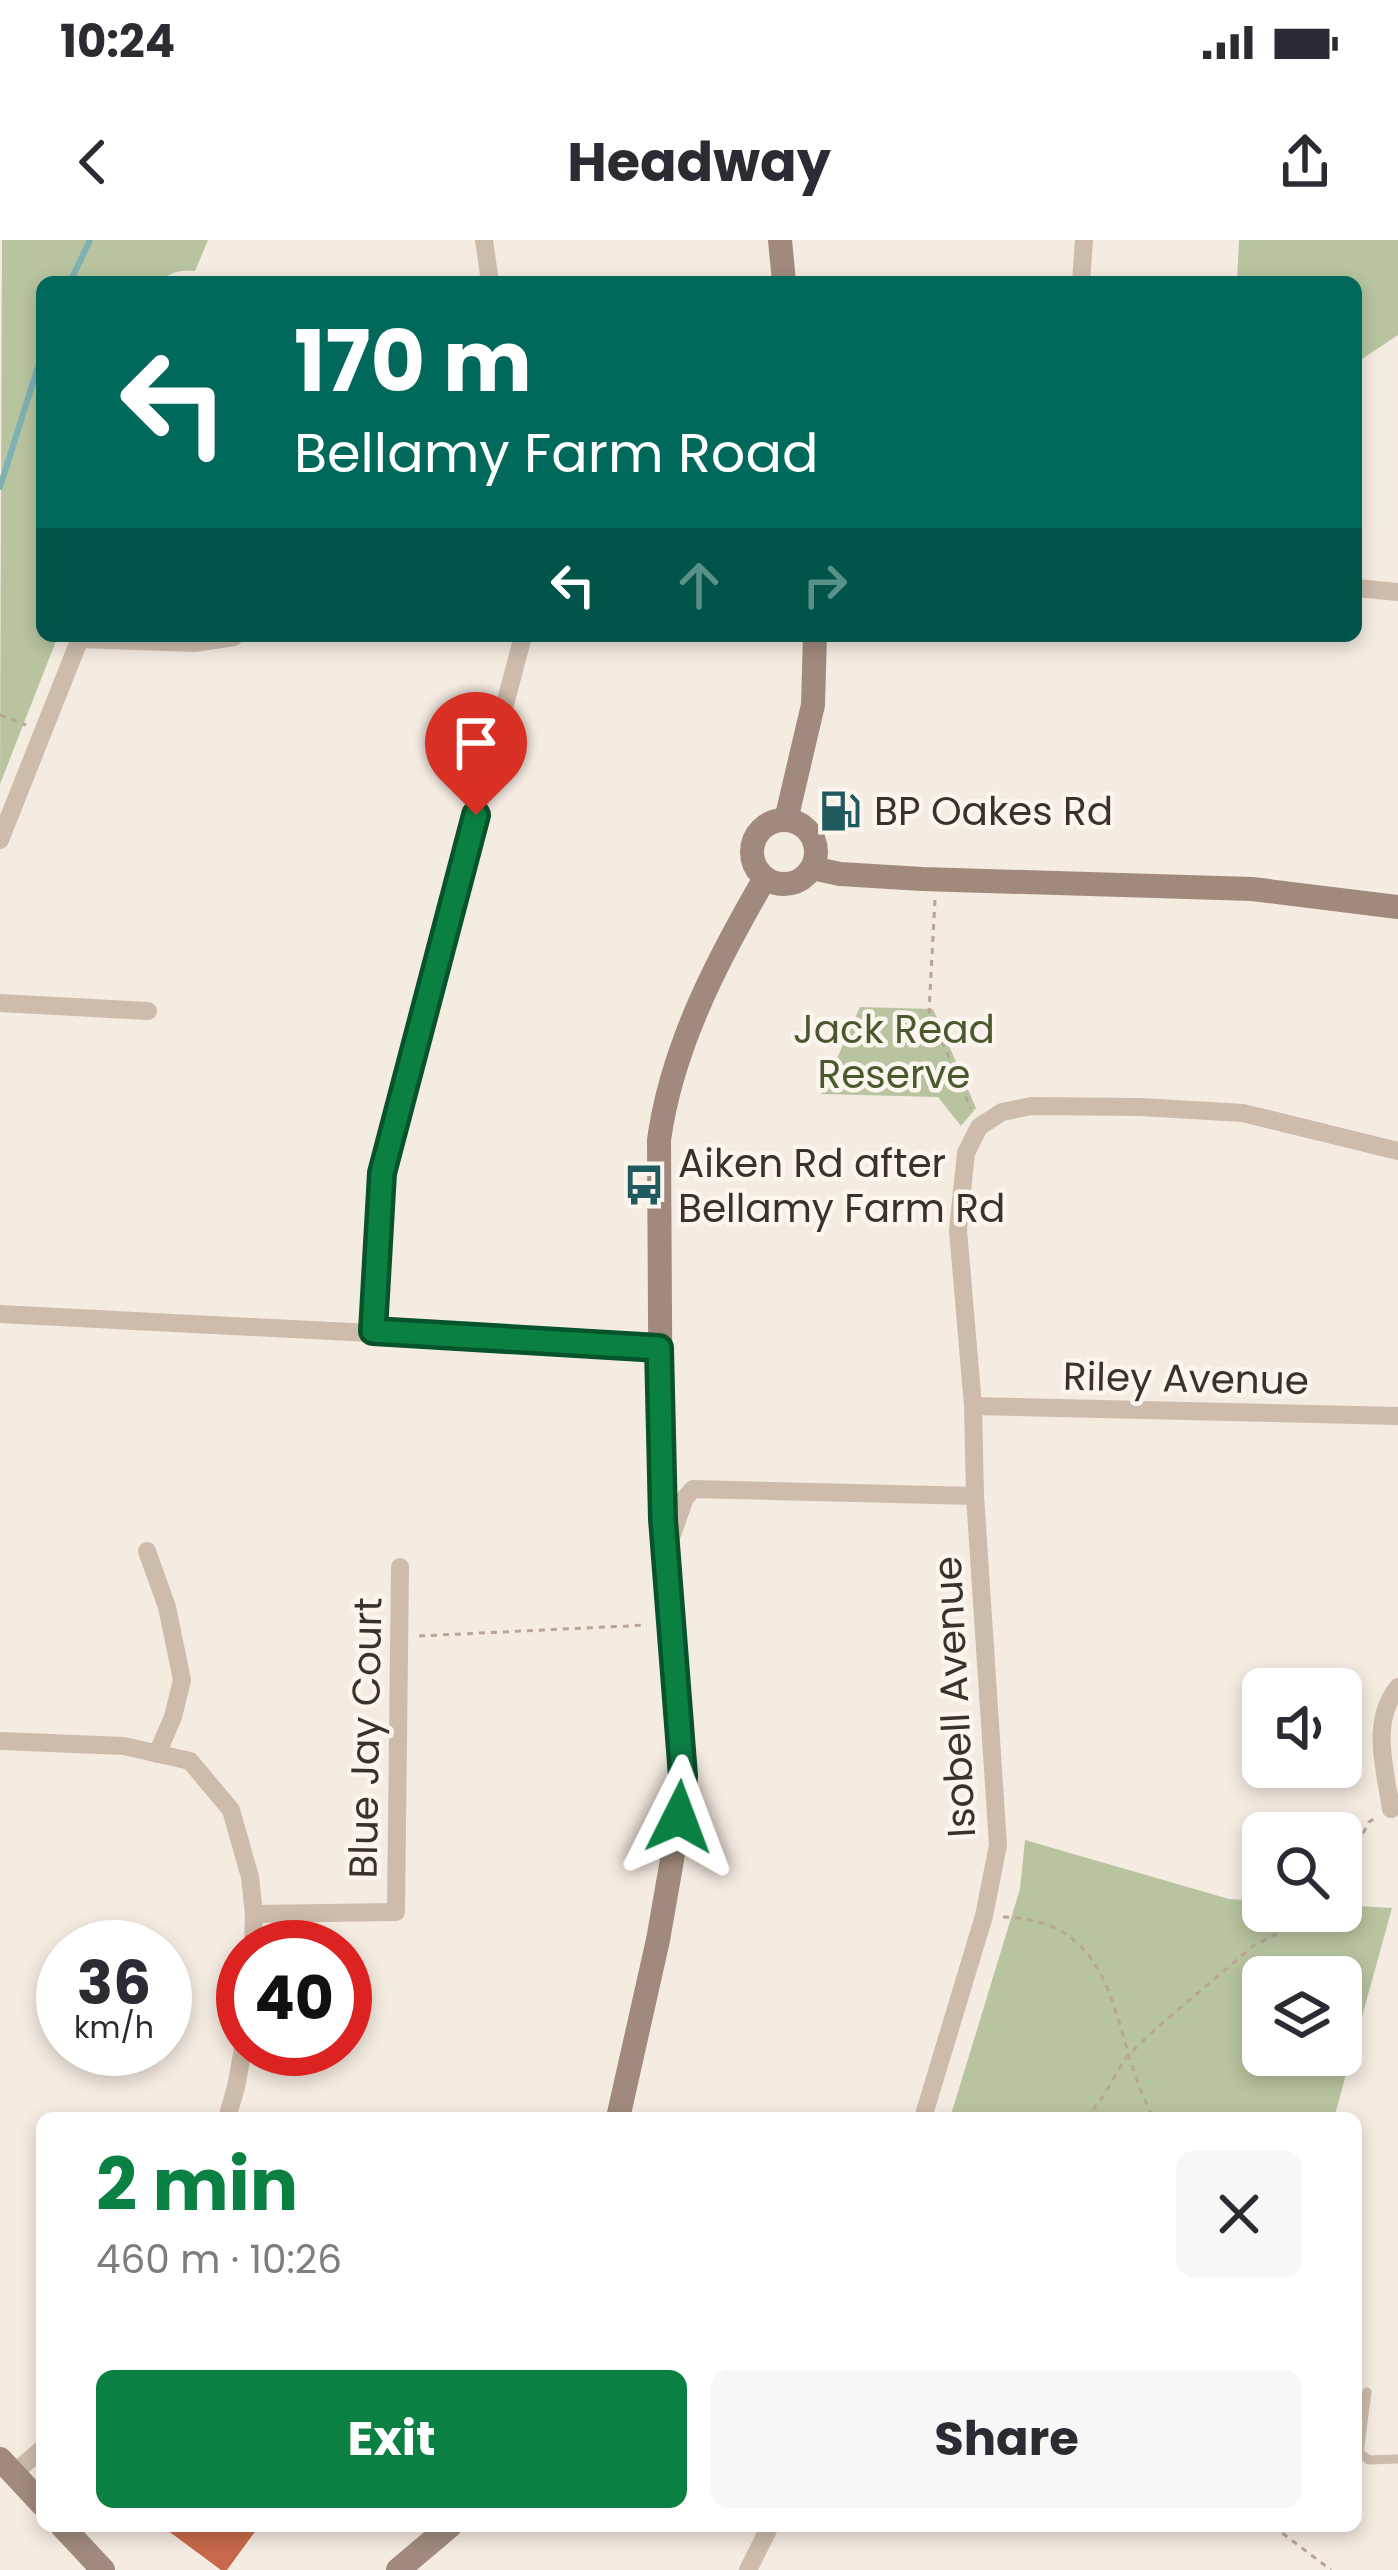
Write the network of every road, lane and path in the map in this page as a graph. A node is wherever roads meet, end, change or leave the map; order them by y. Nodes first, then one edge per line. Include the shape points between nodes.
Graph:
1 (484, 240) edge
2 (780, 240) edge
3 (1084, 240) edge
4 (489, 276) edge
5 (783, 276) edge
6 (1081, 276) edge
7 (1362, 588) edge
8 (1398, 592) edge
9 (79, 642) edge
10 (521, 642) edge
11 (815, 642) edge
12 (0, 715) edge
13 (44, 732) junction
14 (786, 820) junction
15 (0, 840) edge
16 (812, 868) junction
17 (765, 878) junction
18 (936, 879) junction
19 (1398, 907) edge
20 (0, 1003) edge
21 (148, 1011) dead end
22 (979, 1127) junction
23 (1398, 1150) edge
24 (0, 1314) edge
25 (373, 1331) junction
26 (659, 1348) junction
27 (973, 1406) junction
28 (1398, 1416) edge
29 (975, 1496) junction
30 (147, 1551) dead end
31 (665, 1556) junction
32 (400, 1567) dead end
33 (647, 1625) dead end
34 (399, 1637) junction
35 (1398, 1687) edge
36 (0, 1741) edge
37 (157, 1754) junction
38 (1391, 1808) joint
39 (1362, 1836) edge
40 (254, 1914) junction
41 (983, 1916) junction
42 (254, 1920) edge
43 (1280, 1932) edge
44 (1127, 2056) junction
45 (237, 2076) edge
46 (228, 2112) edge
47 (619, 2112) edge
48 (925, 2112) edge
49 (1090, 2112) edge
50 (1151, 2112) edge
51 (1366, 2392) dead end
52 (1362, 2427) edge
53 (36, 2452) edge
54 (1362, 2455) edge
55 (1398, 2459) edge
56 (7, 2466) edge
57 (36, 2497) edge
58 (68, 2532) edge
59 (443, 2532) edge
60 (767, 2532) edge
61 (1281, 2532) edge
62 (103, 2570) edge
63 (398, 2570) edge
64 (748, 2570) edge
65 (1331, 2570) edge

1 - 4 street
2 - 5 street
3 - 6 street
7 - 8 street
9 - 13 street
10 - 25 street via 382,1173
11 - 14 street via 814,705
12 - 13 path
13 - 15 street
14 - 16 street via 811,834
14 - 17 street via 765,826 753,846
16 - 17 street via 787,884
16 - 18 street
17 - 26 street via 688,1032 666,1097
18 - 19 street via 1252,889
18 - 22 path via 929,1011
20 - 21 street
22 - 23 street via 1030,1106 1140,1107 1243,1113
22 - 27 street, Isobell Avenue via 966,1153 958,1230
24 - 25 street
25 - 26 street
26 - 31 street
27 - 28 street, Riley Avenue
27 - 29 street, Isobell Avenue
29 - 31 street via 693,1489
29 - 41 street, Isobell Avenue via 998,1846
30 - 37 street via 182,1680
31 - 47 street via 683,1776
32 - 34 street, Blue Jay Court
33 - 34 path
34 - 40 street, Blue Jay Court via 396,1912
35 - 38 street via 1379,1738
36 - 37 street
37 - 40 street via 190,1761 231,1810
38 - 39 path
40 - 42 street
41 - 44 path via 1025,1918 1072,1937 1119,2013
41 - 48 street, Isobell Avenue
43 - 44 path via 1253,1946
44 - 49 path
44 - 50 path
45 - 46 street
51 - 52 lane
53 - 56 street
54 - 55 lane
56 - 57 street
58 - 62 street
59 - 63 street
60 - 64 street
61 - 65 path

